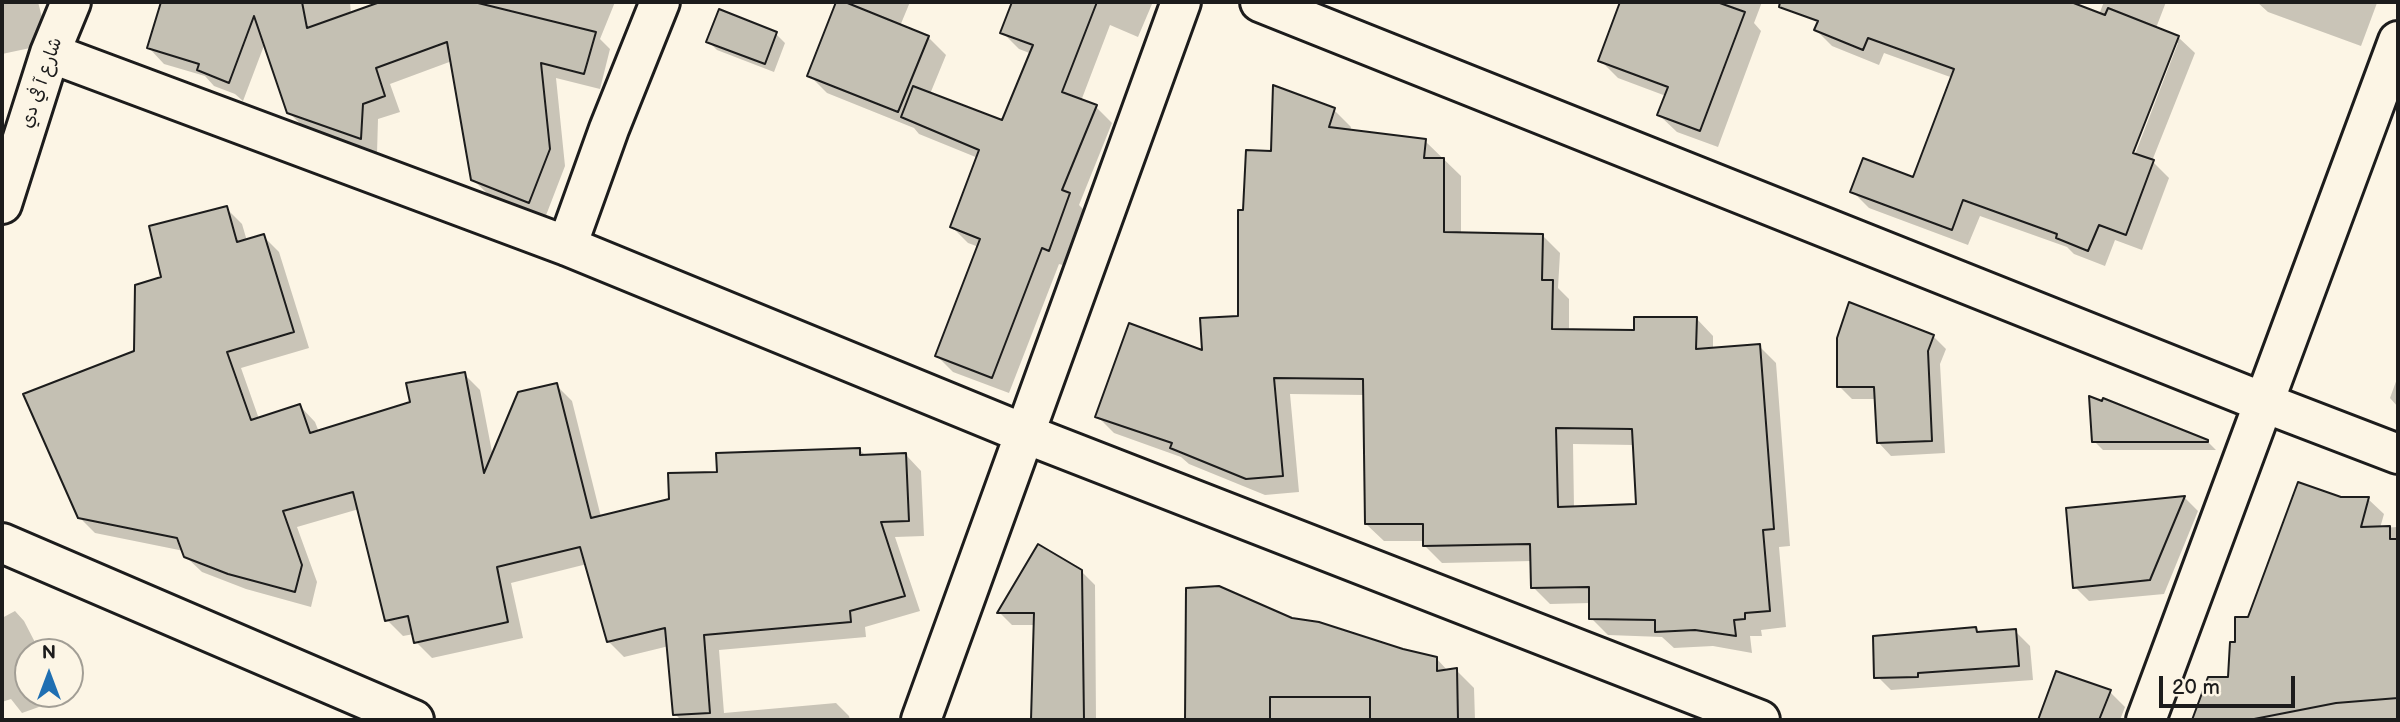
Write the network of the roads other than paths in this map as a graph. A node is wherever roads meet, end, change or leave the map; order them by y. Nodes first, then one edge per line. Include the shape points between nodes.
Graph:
1 (71, 2) edge
2 (660, 2) edge
3 (1181, 2) edge
4 (1260, 2) edge
5 (2398, 41) edge
6 (50, 53) junction
7 (2, 204) edge
8 (567, 246) junction
9 (2265, 403) junction
10 (1023, 433) junction
11 (2398, 454) edge
12 (2, 543) edge
13 (414, 720) edge
14 (921, 720) edge
15 (1760, 720) edge
16 (2146, 720) edge

1 - 6 street, شارع آ في دي
2 - 8 street
3 - 10 street
4 - 9 street
5 - 9 street
6 - 7 street, شارع آ في دي
6 - 8 street
8 - 10 street
9 - 11 street
9 - 16 street
10 - 14 street
10 - 15 street
12 - 13 street

